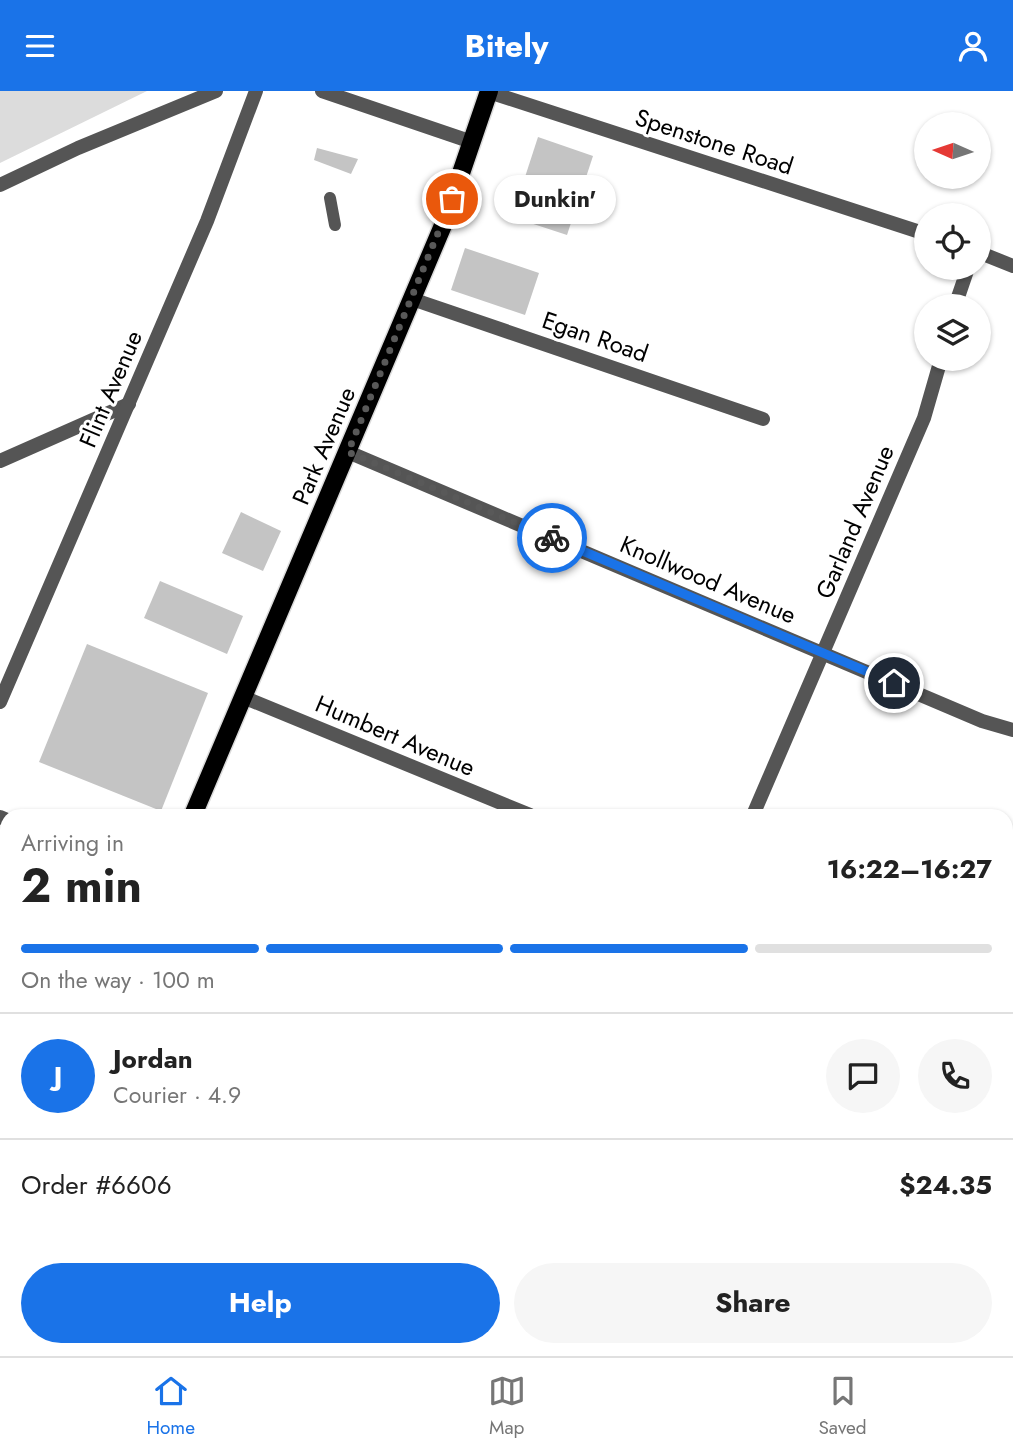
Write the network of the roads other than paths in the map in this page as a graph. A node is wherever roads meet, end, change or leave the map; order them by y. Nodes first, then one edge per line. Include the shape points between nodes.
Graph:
1 (216, 91) edge
2 (256, 91) edge
3 (322, 91) edge
4 (489, 92) edge
5 (472, 142) junction
6 (0, 185) edge
7 (330, 198) dead end
8 (335, 225) dead end
9 (914, 230) edge
10 (991, 257) edge
11 (1013, 266) edge
12 (412, 299) junction
13 (938, 371) edge
14 (129, 404) junction
15 (763, 419) dead end
16 (348, 452) junction
17 (0, 461) edge
18 (823, 653) junction
19 (243, 697) junction
20 (0, 702) edge
21 (1013, 730) edge
22 (195, 809) edge
23 (515, 809) edge
24 (756, 809) edge

1 - 6 street
2 - 14 street, Flint Avenue
3 - 5 street
4 - 5 main road, Park Avenue
4 - 9 street, Spenstone Road
5 - 12 main road, Park Avenue
7 - 8 lane
10 - 11 street
12 - 15 street, Egan Road
12 - 16 main road, Park Avenue
13 - 18 street, Garland Avenue via 924,418
14 - 17 street
14 - 20 street, Flint Avenue
16 - 18 street, Knollwood Avenue
16 - 19 main road, Park Avenue
18 - 21 street, Knollwood Avenue
18 - 24 street, Garland Avenue
19 - 22 main road, Park Avenue
19 - 23 street, Humbert Avenue

